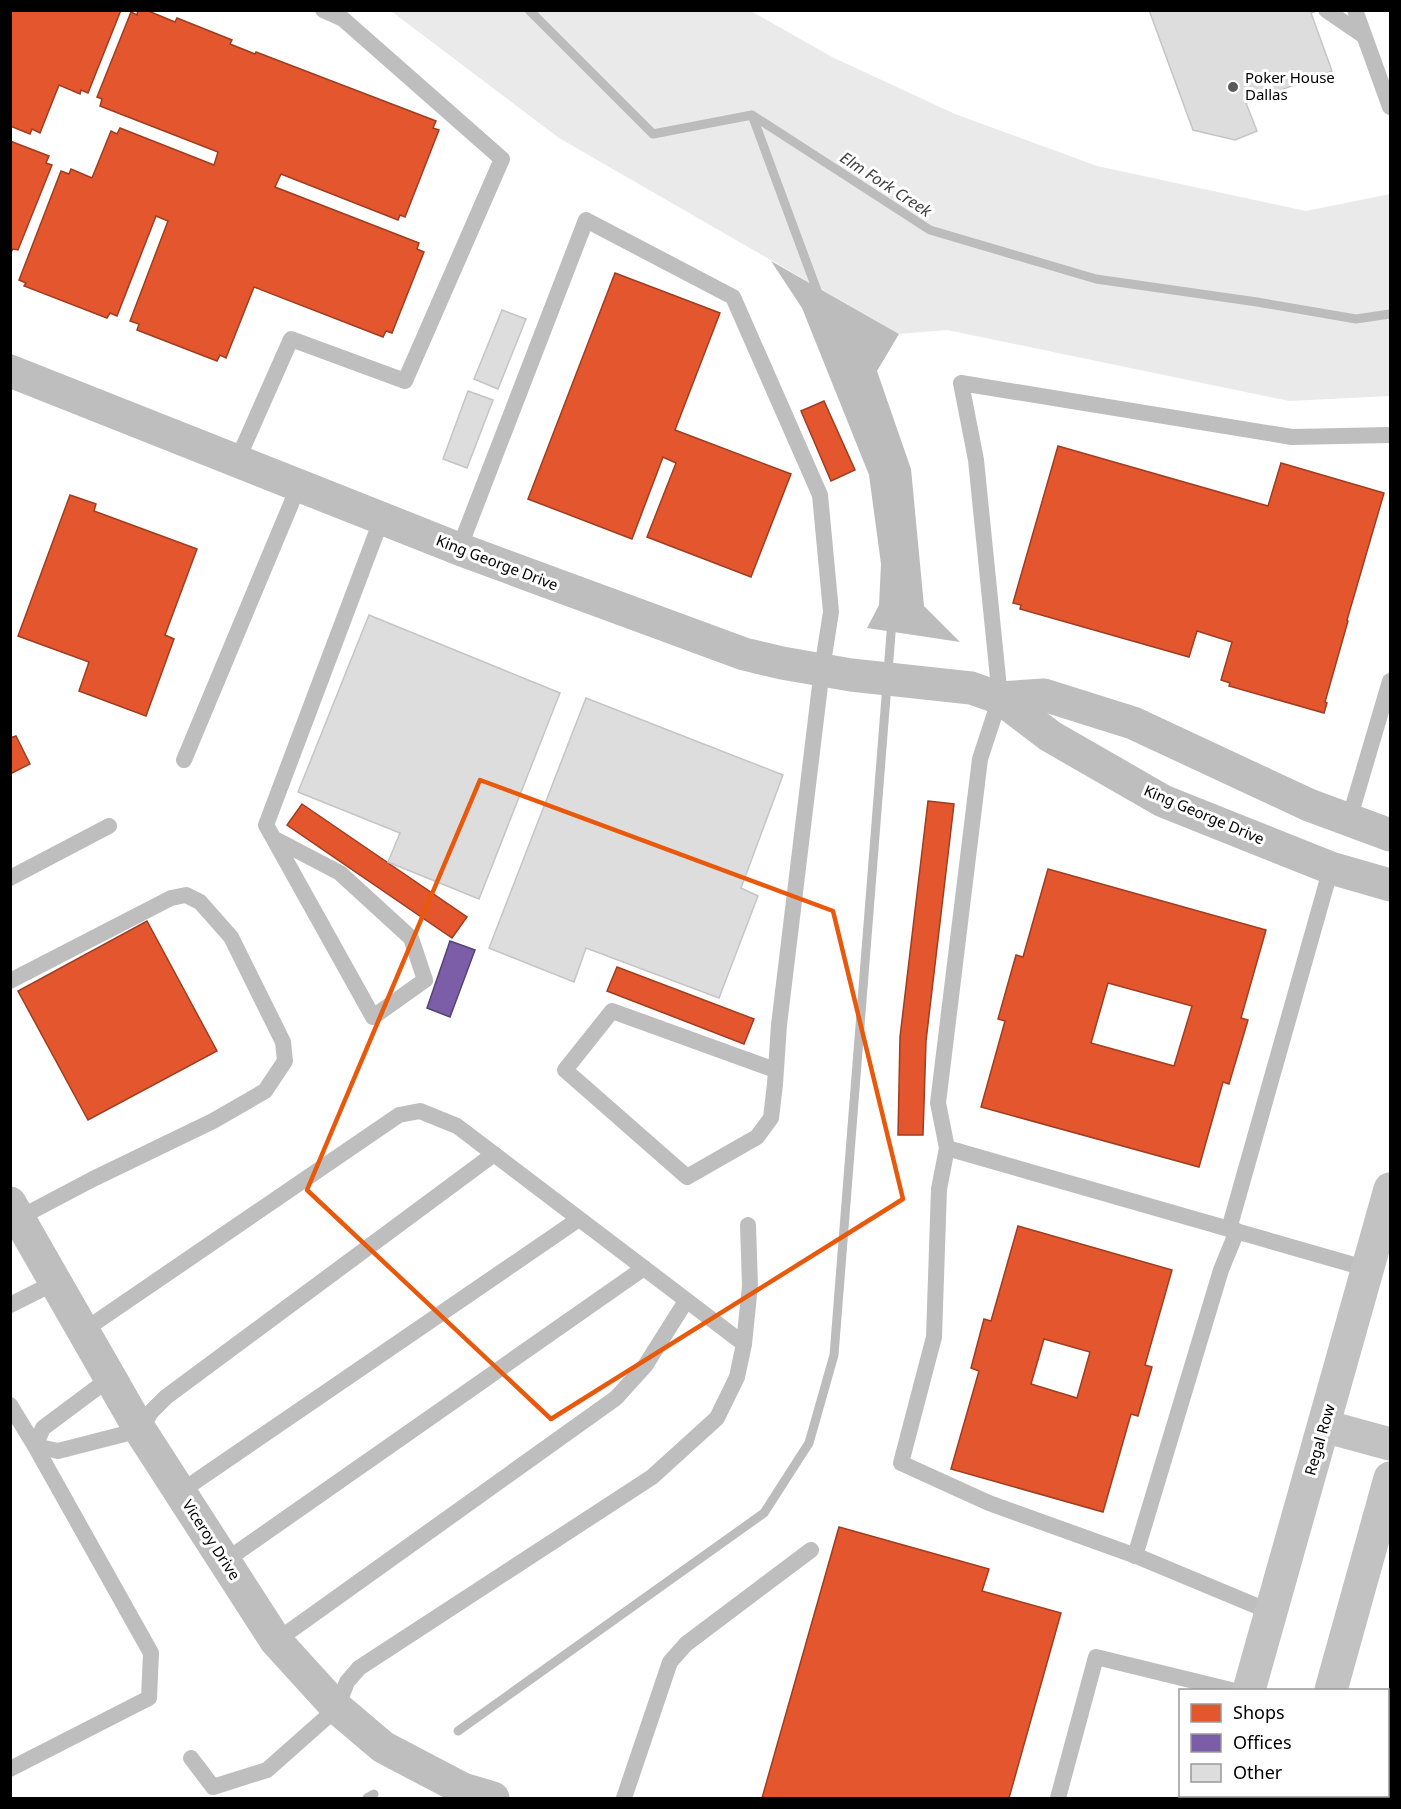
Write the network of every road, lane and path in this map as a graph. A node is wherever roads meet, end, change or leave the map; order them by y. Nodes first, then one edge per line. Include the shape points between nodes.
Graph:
1 (323, 10) edge
2 (1326, 10) edge
3 (1355, 10) edge
4 (1364, 36) junction
5 (1390, 107) edge
6 (10, 371) edge
7 (1390, 435) edge
8 (237, 461) junction
9 (298, 485) junction
10 (382, 518) junction
11 (459, 549) junction
12 (836, 672) junction
13 (1390, 681) edge
14 (985, 693) junction
15 (184, 760) dead end
16 (1349, 820) junction
17 (109, 826) dead end
18 (1390, 835) edge
19 (274, 839) junction
20 (1330, 868) junction
21 (10, 878) edge
22 (1390, 885) edge
23 (10, 981) edge
24 (776, 1071) junction
25 (947, 1148) junction
26 (494, 1154) junction
27 (1390, 1189) edge
28 (15, 1211) edge
29 (579, 1219) junction
30 (748, 1225) dead end
31 (1233, 1230) junction
32 (644, 1269) junction
33 (1368, 1269) junction
34 (56, 1282) junction
35 (686, 1301) junction
36 (10, 1305) edge
37 (83, 1331) junction
38 (744, 1344) junction
39 (110, 1378) junction
40 (10, 1405) edge
41 (1324, 1426) junction
42 (140, 1430) junction
43 (1390, 1444) edge
44 (35, 1446) junction
45 (1390, 1478) edge
46 (180, 1492) junction
47 (811, 1550) dead end
48 (1135, 1556) junction
49 (225, 1561) junction
50 (1271, 1612) junction
51 (276, 1641) junction
52 (1227, 1689) edge
53 (1249, 1689) edge
54 (1331, 1689) edge
55 (337, 1708) junction
56 (191, 1758) dead end
57 (10, 1769) edge
58 (493, 1798) edge
59 (624, 1798) edge
60 (1058, 1798) edge

1 - 8 lane via 344,19 502,159 405,381 291,339
2 - 4 lane
3 - 4 lane
4 - 5 lane
6 - 8 street, King George Drive
7 - 14 lane via 1292,437 960,383 976,460
8 - 9 street, King George Drive
9 - 10 street, King George Drive
9 - 15 lane
10 - 11 street, King George Drive
10 - 19 lane via 266,825
11 - 12 street, King George Drive via 744,654
11 - 12 lane via 586,220 733,297 820,495
12 - 14 street, King George Drive
12 - 24 lane via 778,1025
13 - 16 lane
14 - 16 street, King George Drive via 1044,695 1133,723
14 - 20 street, King George Drive via 1050,736 1163,801
14 - 25 lane via 938,1103
16 - 18 street, King George Drive
17 - 21 lane
19 - 19 lane via 373,1017 425,980 411,938 340,873
20 - 22 street, King George Drive
20 - 31 lane
23 - 28 lane via 171,898 186,895 200,902 231,937 283,1042 285,1061 265,1091 213,1120 93,1179
24 - 24 lane via 771,1118 757,1137 687,1177 565,1070 612,1011
25 - 31 lane
25 - 48 lane via 939,1190 934,1336 901,1463 989,1503
26 - 29 lane
26 - 37 lane via 457,1126 420,1111 399,1115
26 - 42 lane via 166,1397
27 - 33 main road, Regal Row
28 - 34 street, Viceroy Drive
29 - 32 lane
29 - 46 lane
30 - 38 lane via 750,1286
31 - 33 lane
31 - 48 lane
32 - 35 lane
32 - 49 lane
33 - 41 main road, Regal Row
34 - 36 lane
34 - 37 street, Viceroy Drive
35 - 38 lane
35 - 51 lane via 645,1366 616,1398
37 - 39 street, Viceroy Drive
38 - 55 lane via 737,1377 717,1418 652,1477 359,1668 347,1682
39 - 42 street, Viceroy Drive
39 - 44 lane via 43,1428
40 - 44 lane
41 - 43 main road
41 - 50 main road, Regal Row
42 - 44 lane via 58,1451
42 - 46 street, Viceroy Drive
44 - 57 lane via 152,1653 149,1698
45 - 54 main road
46 - 49 street, Viceroy Drive
47 - 59 lane via 686,1644 670,1662
48 - 50 lane
49 - 51 street, Viceroy Drive
50 - 53 main road, Regal Row
51 - 55 street, Viceroy Drive
52 - 60 lane via 1096,1657
55 - 56 lane via 267,1770 213,1787
55 - 58 street, Viceroy Drive via 383,1747 463,1790

